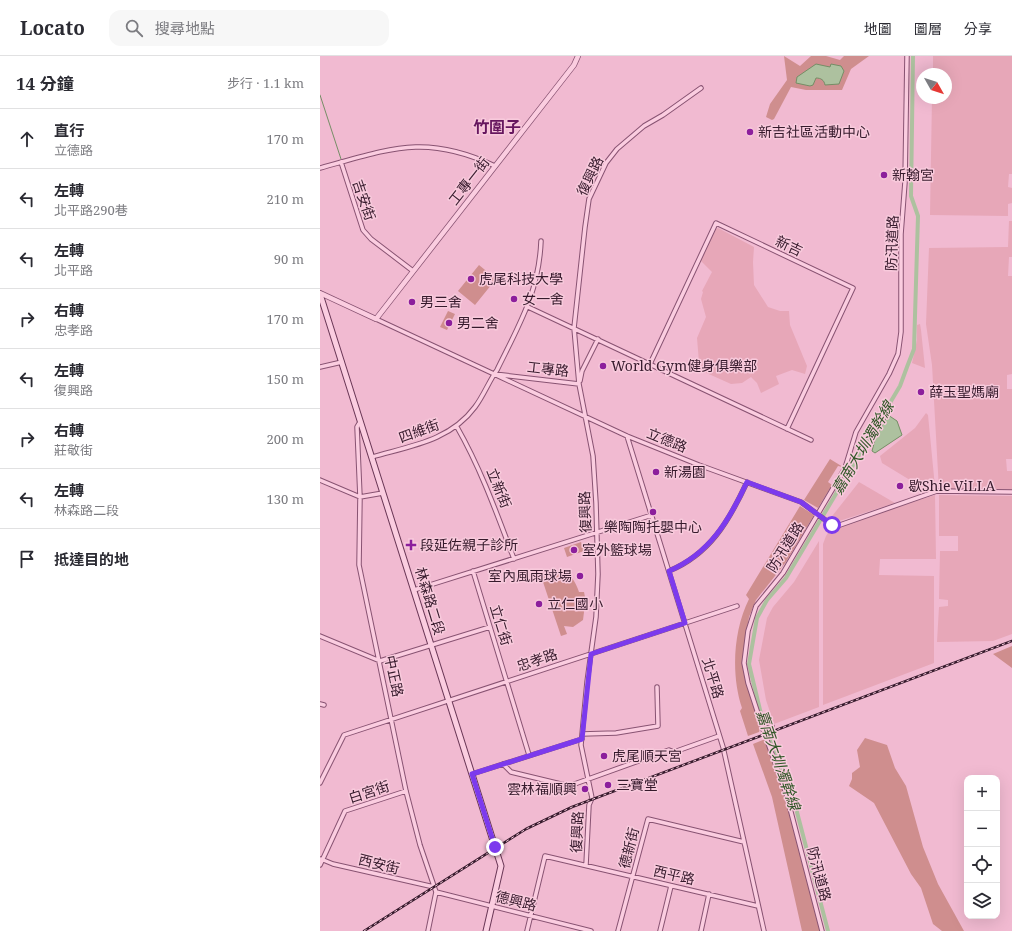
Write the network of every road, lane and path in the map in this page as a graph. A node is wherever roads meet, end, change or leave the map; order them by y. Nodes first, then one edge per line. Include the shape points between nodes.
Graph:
1 (578, 56) edge
2 (907, 56) edge
3 (701, 88) dead end
4 (341, 162) junction
5 (495, 166) junction
6 (320, 168) edge
7 (541, 241) dead end
8 (413, 271) junction
9 (320, 293) edge
10 (528, 306) junction
11 (376, 320) junction
12 (574, 328) junction
13 (598, 339) junction
14 (342, 362) junction
15 (650, 364) junction
16 (320, 367) edge
17 (494, 374) junction
18 (579, 384) junction
19 (586, 417) junction
20 (361, 421) junction
21 (457, 427) junction
22 (786, 429) junction
23 (627, 436) junction
24 (811, 440) dead end
25 (372, 457) junction
26 (320, 480) edge
27 (747, 482) junction
28 (1012, 492) edge
29 (383, 493) junction
30 (360, 497) junction
31 (819, 514) junction
32 (652, 515) junction
33 (596, 533) junction
34 (514, 559) junction
35 (473, 571) junction
36 (669, 571) junction
37 (414, 590) junction
38 (737, 606) dead end
39 (685, 623) junction
40 (490, 627) junction
41 (320, 636) edge
42 (431, 646) junction
43 (591, 654) junction
44 (380, 661) junction
45 (507, 682) junction
46 (657, 687) dead end
47 (449, 701) junction
48 (392, 718) junction
49 (772, 726) dead end
50 (763, 730) junction
51 (582, 734) junction
52 (719, 736) junction
53 (582, 739) junction
54 (529, 754) junction
55 (503, 764) junction
56 (472, 774) junction
57 (588, 778) junction
58 (320, 782) edge
59 (406, 791) junction
60 (744, 842) junction
61 (321, 859) edge
62 (320, 865) edge
63 (586, 865) junction
64 (633, 877) junction
65 (671, 886) junction
66 (434, 887) junction
67 (436, 892) junction
68 (709, 894) junction
69 (492, 906) junction
70 (758, 906) junction
71 (530, 916) junction
72 (428, 931) edge
73 (486, 931) edge
74 (527, 931) edge
75 (591, 931) edge
76 (618, 931) edge
77 (660, 931) edge
78 (701, 931) edge
79 (764, 931) edge
80 (822, 931) edge

1 - 5 street, 工專一街 via 574,65
2 - 31 street, 防汛道路 via 900,344 889,374 856,432 846,468
3 - 12 street, 復興路 via 631,136 606,163 589,199
4 - 5 street via 392,148 411,146 454,150
4 - 6 street
4 - 8 street, 吉安街 via 363,230
5 - 8 street, 工專一街
7 - 10 street, 四維街 via 538,270
8 - 11 street, 工專一街
9 - 11 street, 工專路
9 - 14 main road, 林森路二段
10 - 12 street
10 - 17 street, 四維街
11 - 17 street, 工專路
12 - 13 street
12 - 18 street, 復興路
13 - 15 street
13 - 18 street, 工專路 via 582,371
14 - 16 street
14 - 20 main road, 林森路二段
15 - 22 street
15 - 22 street, 新吉 via 716,223 853,288
17 - 18 street, 工專路
17 - 19 street, 立德路
17 - 21 street, 四維街 via 475,407
18 - 19 street, 復興路
19 - 23 street, 立德路
19 - 33 street, 復興路 via 593,456
20 - 25 main road, 林森路二段
20 - 30 street, 中正路 via 357,427
21 - 25 street, 四維街 via 428,442
21 - 34 street, 立新街 via 488,488
22 - 24 street
23 - 27 street, 立德路
23 - 32 street, 北平路
25 - 29 main road, 林森路二段
26 - 30 street
27 - 31 street, 立德路 via 801,502
27 - 36 street via 726,525 713,541 690,561
28 - 31 street, 立德路 via 937,492 840,525 832,525
29 - 30 street
29 - 37 main road, 林森路二段
30 - 44 street, 中正路 via 359,565
31 - 50 street, 防汛道路 via 783,573 762,597 752,616 744,663
32 - 33 street
32 - 36 street, 北平路
33 - 34 street
33 - 43 street, 復興路 via 596,617
34 - 35 street
35 - 37 street
35 - 40 street, 立仁街
36 - 39 street, 北平路
37 - 42 main road, 林森路二段
38 - 39 street, 忠孝路
39 - 43 street, 忠孝路
39 - 52 street, 北平路
40 - 42 street
40 - 45 street, 立仁街
41 - 44 street
42 - 44 street
42 - 47 main road, 林森路二段
43 - 45 street, 忠孝路
43 - 51 street, 復興路
44 - 48 street, 中正路
45 - 47 street, 忠孝路
45 - 54 street, 立仁街
46 - 51 street via 658,726 616,733
47 - 48 street, 忠孝路
47 - 56 main road, 林森路二段
48 - 58 street, 忠孝路 via 344,735
48 - 59 street, 中正路
49 - 50 street
50 - 80 street, 防汛道路 via 786,793
51 - 53 street, 復興路
52 - 57 street
52 - 60 street, 北平路
53 - 54 street
53 - 57 street, 復興路 via 582,754
54 - 55 street
55 - 56 street
55 - 57 street via 511,772 569,786
56 - 69 main road, 林森路二段 via 501,870
57 - 63 street, 復興路 via 592,798 589,805
59 - 61 street, 白宮街 via 345,811
59 - 66 street, 中正路
60 - 64 street, 德新街 via 648,819
60 - 70 street, 北平路
61 - 62 street, 白宮街
61 - 66 street, 西安街
63 - 64 street, 西平路
63 - 71 street, 復興路 via 545,856
64 - 65 street, 西平路
64 - 76 street, 德新街
65 - 68 street, 西平路
65 - 77 street
66 - 67 street, 中正路
67 - 69 street, 德興路
67 - 72 street
68 - 70 street, 西平路
68 - 78 street
69 - 71 street, 德興路
69 - 73 main road, 林森路二段
70 - 79 street, 北平路
71 - 74 street, 復興路
71 - 75 street, 德興路

